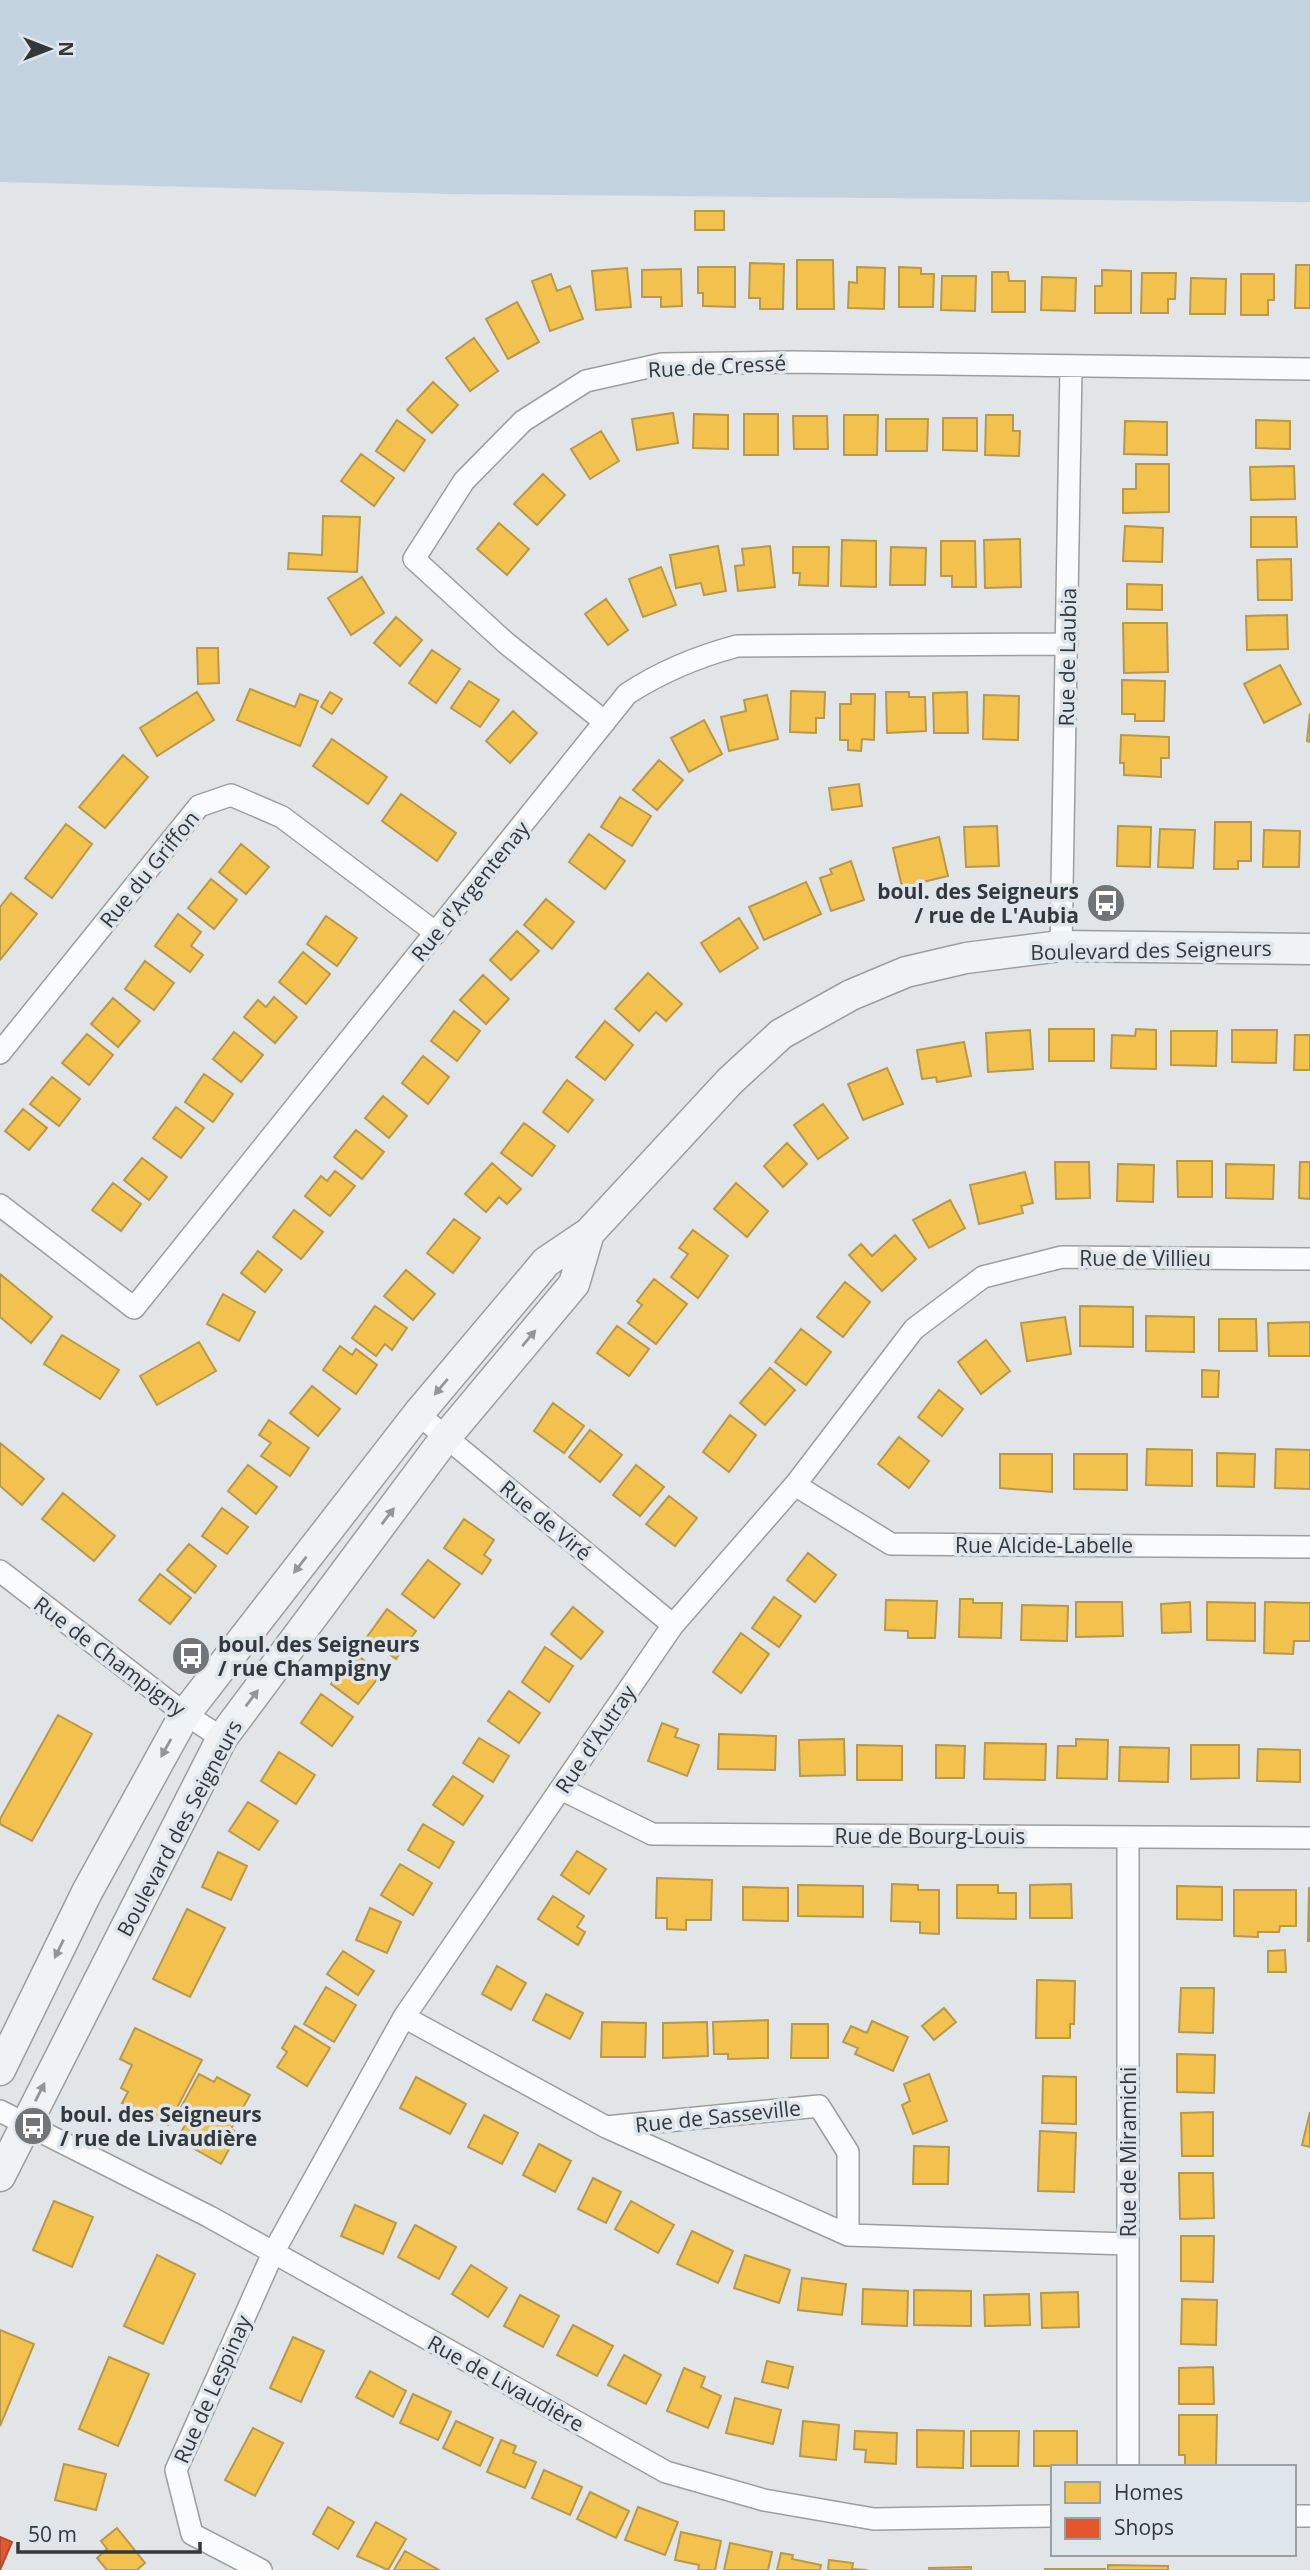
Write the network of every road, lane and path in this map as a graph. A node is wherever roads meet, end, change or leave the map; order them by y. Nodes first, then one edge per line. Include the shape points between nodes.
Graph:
1 (1071, 367) junction
2 (1310, 369) edge
3 (1067, 644) junction
4 (605, 722) junction
5 (436, 933) junction
6 (1061, 946) junction
7 (1310, 949) edge
8 (0, 1053) edge
9 (0, 1205) edge
10 (589, 1233) junction
11 (1310, 1259) edge
12 (984, 1278) joint
13 (418, 1414) junction
14 (446, 1437) junction
15 (795, 1485) junction
16 (1310, 1547) edge
17 (0, 1571) edge
18 (673, 1625) junction
19 (184, 1714) junction
20 (222, 1738) junction
21 (561, 1789) junction
22 (1128, 1837) junction
23 (1310, 1838) edge
24 (404, 2017) junction
25 (0, 2070) edge
26 (12, 2117) edge
27 (606, 2127) junction
28 (0, 2176) edge
29 (848, 2235) junction
30 (1128, 2244) junction
31 (273, 2253) junction
32 (1128, 2465) edge
33 (1051, 2516) edge
34 (261, 2570) edge

1 - 2 street, Rue de Cressé
1 - 3 street, Rue de Laubia
1 - 4 street, Rue de Cressé via 662,364 586,382 523,421 464,481 414,559 506,643
3 - 4 street, Rue d'Argentenay via 737,646 687,660 656,675 627,694
3 - 6 street, Rue de Laubia
4 - 5 street, Rue d'Argentenay
5 - 8 street, Rue du Griffon via 282,817 231,795 200,806
5 - 9 street, Rue d'Argentenay via 134,1308
6 - 7 street, Boulevard des Seigneurs
6 - 10 street, Boulevard des Seigneurs via 966,958 906,972 851,995 781,1034 730,1081
10 -> 13 street, Boulevard des Seigneurs via 546,1262
14 -> 10 street, Boulevard des Seigneurs via 575,1284
11 - 12 street, Rue de Villieu via 1062,1257
12 - 15 street, Rue d'Autray via 914,1329
13 - 14 street, Rue de Viré
13 -> 19 street, Boulevard des Seigneurs
14 - 18 street, Rue de Viré
20 -> 14 street, Boulevard des Seigneurs
15 - 16 street, Rue Alcide-Labelle via 891,1544
15 - 18 street, Rue d'Autray
17 - 19 street, Rue de Champigny
18 - 21 street, Rue d'Autray
19 - 20 street, Rue de Champigny
19 -> 25 street, Boulevard des Seigneurs via 87,1892
26 -> 20 street, Boulevard des Seigneurs
21 - 22 street, Rue de Bourg-Louis via 652,1833
21 - 24 street, Rue d'Autray
22 - 23 street, Rue de Bourg-Louis
22 - 30 street, Rue de Miramichi
24 - 27 street, Rue de Sasseville
24 - 31 street, Rue d'Autray
26 - 28 street, Boulevard des Seigneurs
26 - 31 street, Rue de Livaudière
27 - 29 street, Rue de Sasseville
27 - 29 street, Rue de Sasseville via 819,2106 848,2152
29 - 30 street, Rue de Sasseville
30 - 32 street, Rue de Miramichi
31 - 33 street, Rue de Livaudière via 666,2472 764,2500 874,2519
31 - 34 street, Rue de Lespinay via 176,2470 192,2534

